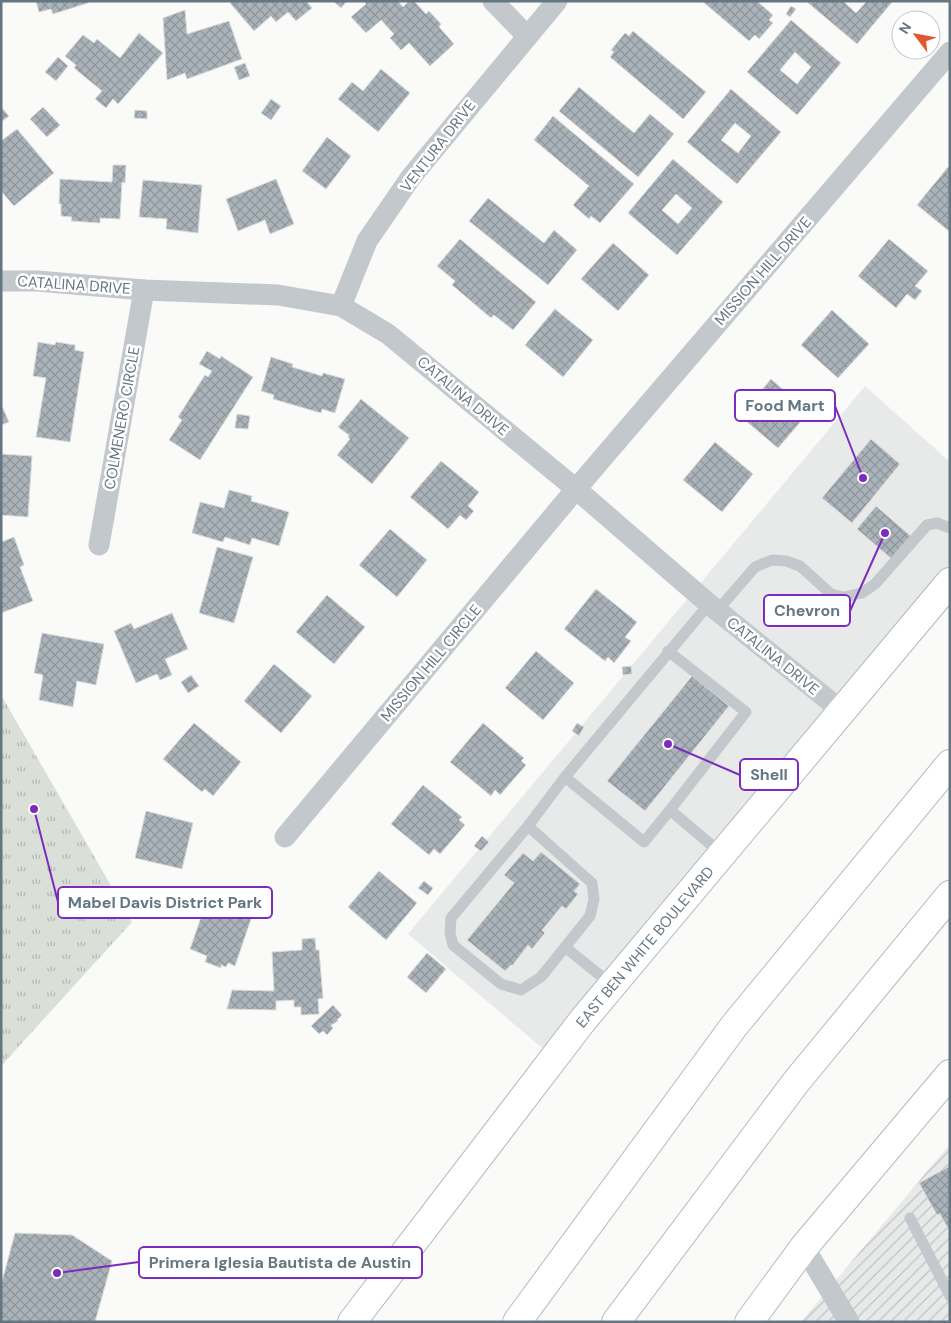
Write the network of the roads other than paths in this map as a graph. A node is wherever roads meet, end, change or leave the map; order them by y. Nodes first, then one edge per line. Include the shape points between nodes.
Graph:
1 (493, 1) edge
2 (557, 1) edge
3 (527, 36) junction
4 (950, 52) edge
5 (1, 281) edge
6 (144, 290) junction
7 (341, 306) junction
8 (576, 489) junction
9 (950, 528) edge
10 (99, 545) dead end
11 (950, 582) edge
12 (713, 607) junction
13 (668, 651) junction
14 (842, 711) junction
15 (950, 764) edge
16 (564, 776) junction
17 (670, 810) junction
18 (528, 826) junction
19 (285, 837) dead end
20 (722, 854) junction
21 (950, 895) edge
22 (565, 946) junction
23 (612, 986) junction
24 (950, 1074) edge
25 (910, 1218) dead end
26 (572, 1245) junction
27 (804, 1247) junction
28 (950, 1296) edge
29 (352, 1322) edge
30 (511, 1322) edge
31 (517, 1322) edge
32 (616, 1322) edge
33 (749, 1322) edge
34 (849, 1322) edge

1 - 3 street
2 - 3 street, VENTURA DRIVE
3 - 7 street, VENTURA DRIVE via 411,177 367,241
4 - 8 street, MISSION HILL DRIVE
5 - 6 street, CATALINA DRIVE via 37,280
6 - 7 street, CATALINA DRIVE via 278,295
6 - 10 street, COLMENERO CIRCLE
7 - 8 street, CATALINA DRIVE via 388,334
8 - 12 street, CATALINA DRIVE
8 - 19 street, MISSION HILL CIRCLE
9 - 12 lane via 937,523 927,525 875,584 862,593 831,594 800,566 772,560 755,567
11 - 14 main road, EAST BEN WHITE BOULEVARD
12 - 13 lane
12 - 14 street, CATALINA DRIVE
13 - 16 lane
13 - 17 lane via 746,712
14 - 20 main road, EAST BEN WHITE BOULEVARD
15 - 26 main road via 734,1026
16 - 17 lane via 644,842
16 - 18 lane
17 - 20 lane
18 - 22 lane via 592,883 594,899 590,916
18 - 22 lane via 451,918 451,939 453,945 501,984 521,990 541,977
20 - 23 main road, EAST BEN WHITE BOULEVARD
21 - 32 main road via 796,1082
22 - 23 lane
23 - 29 main road, EAST BEN WHITE BOULEVARD
24 - 27 main road
25 - 28 lane
26 - 30 main road
26 - 31 main road
27 - 33 main road
27 - 34 street

